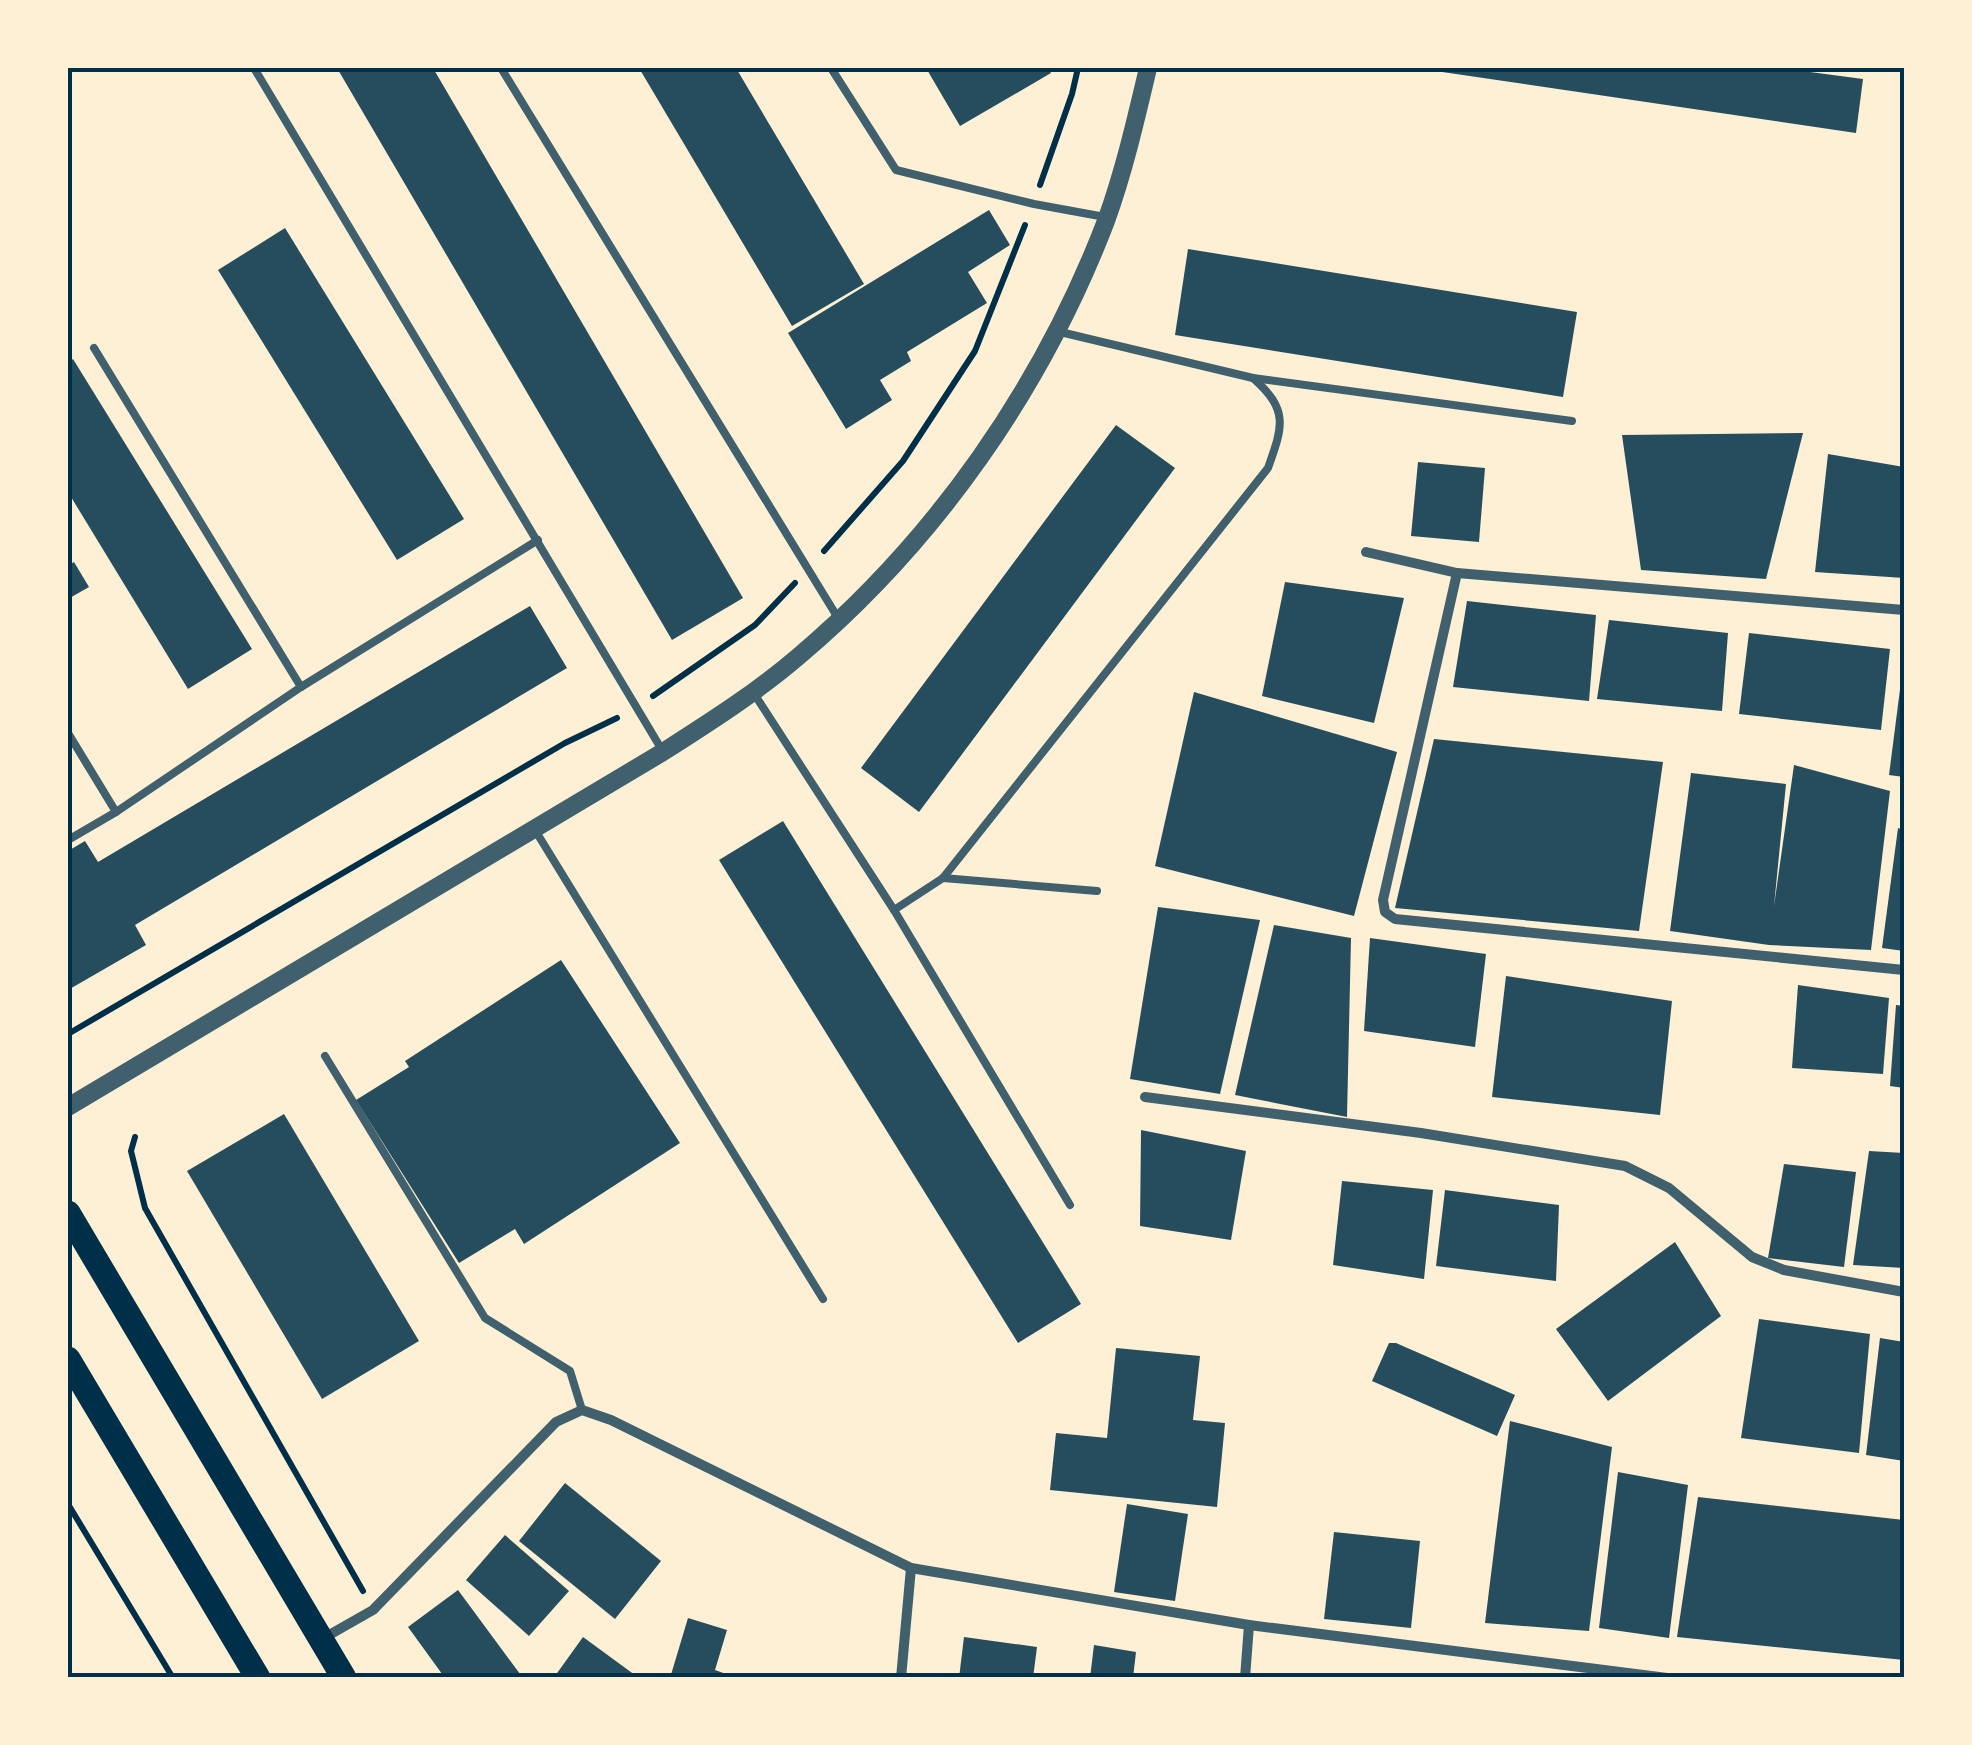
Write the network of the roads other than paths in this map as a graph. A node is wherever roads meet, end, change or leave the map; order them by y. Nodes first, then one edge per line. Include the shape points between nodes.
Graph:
1 (254, 68) edge
2 (500, 68) edge
3 (831, 68) edge
4 (1148, 68) edge
5 (1107, 218) junction
6 (1055, 330) junction
7 (94, 348) dead end
8 (1252, 378) junction
9 (1572, 421) dead end
10 (538, 540) junction
11 (1366, 552) dead end
12 (1457, 573) junction
13 (1904, 610) edge
14 (839, 621) junction
15 (301, 687) junction
16 (753, 692) junction
17 (68, 733) edge
18 (664, 752) junction
19 (116, 812) junction
20 (535, 830) junction
21 (68, 840) edge
22 (942, 878) junction
23 (1097, 892) dead end
24 (894, 910) junction
25 (1904, 970) edge
26 (325, 1056) dead end
27 (1145, 1096) dead end
28 (68, 1107) edge
29 (1070, 1205) dead end
30 (68, 1213) edge
31 (1904, 1292) edge
32 (823, 1299) dead end
33 (68, 1359) edge
34 (582, 1410) junction
35 (910, 1568) junction
36 (1249, 1625) junction
37 (321, 1640) junction
38 (258, 1678) edge
39 (344, 1678) edge
40 (901, 1678) edge
41 (1245, 1678) edge
42 (1667, 1678) edge

1 - 10 lane
2 - 14 lane
3 - 5 lane via 896,170
4 - 5 street
5 - 6 street
6 - 8 lane
6 - 14 street via 958,487 903,558
7 - 15 lane
8 - 9 lane
8 - 22 lane via 1274,397 1281,430 1268,468
10 - 15 lane
10 - 18 lane
11 - 12 street
12 - 13 street
12 - 25 street via 1385,912 1395,919
14 - 16 street
15 - 19 lane
16 - 18 street
16 - 24 lane
17 - 19 lane
18 - 20 street
19 - 21 lane
20 - 28 street
20 - 32 lane
22 - 23 lane
22 - 24 lane
24 - 29 lane
26 - 34 lane via 485,1318 570,1371
27 - 31 street via 1625,1166 1669,1188 1752,1258
30 - 37 main road
33 - 38 main road
34 - 35 street
34 - 37 street via 556,1422 374,1610
35 - 36 street
35 - 40 street
36 - 41 street
36 - 42 street
37 - 39 main road

